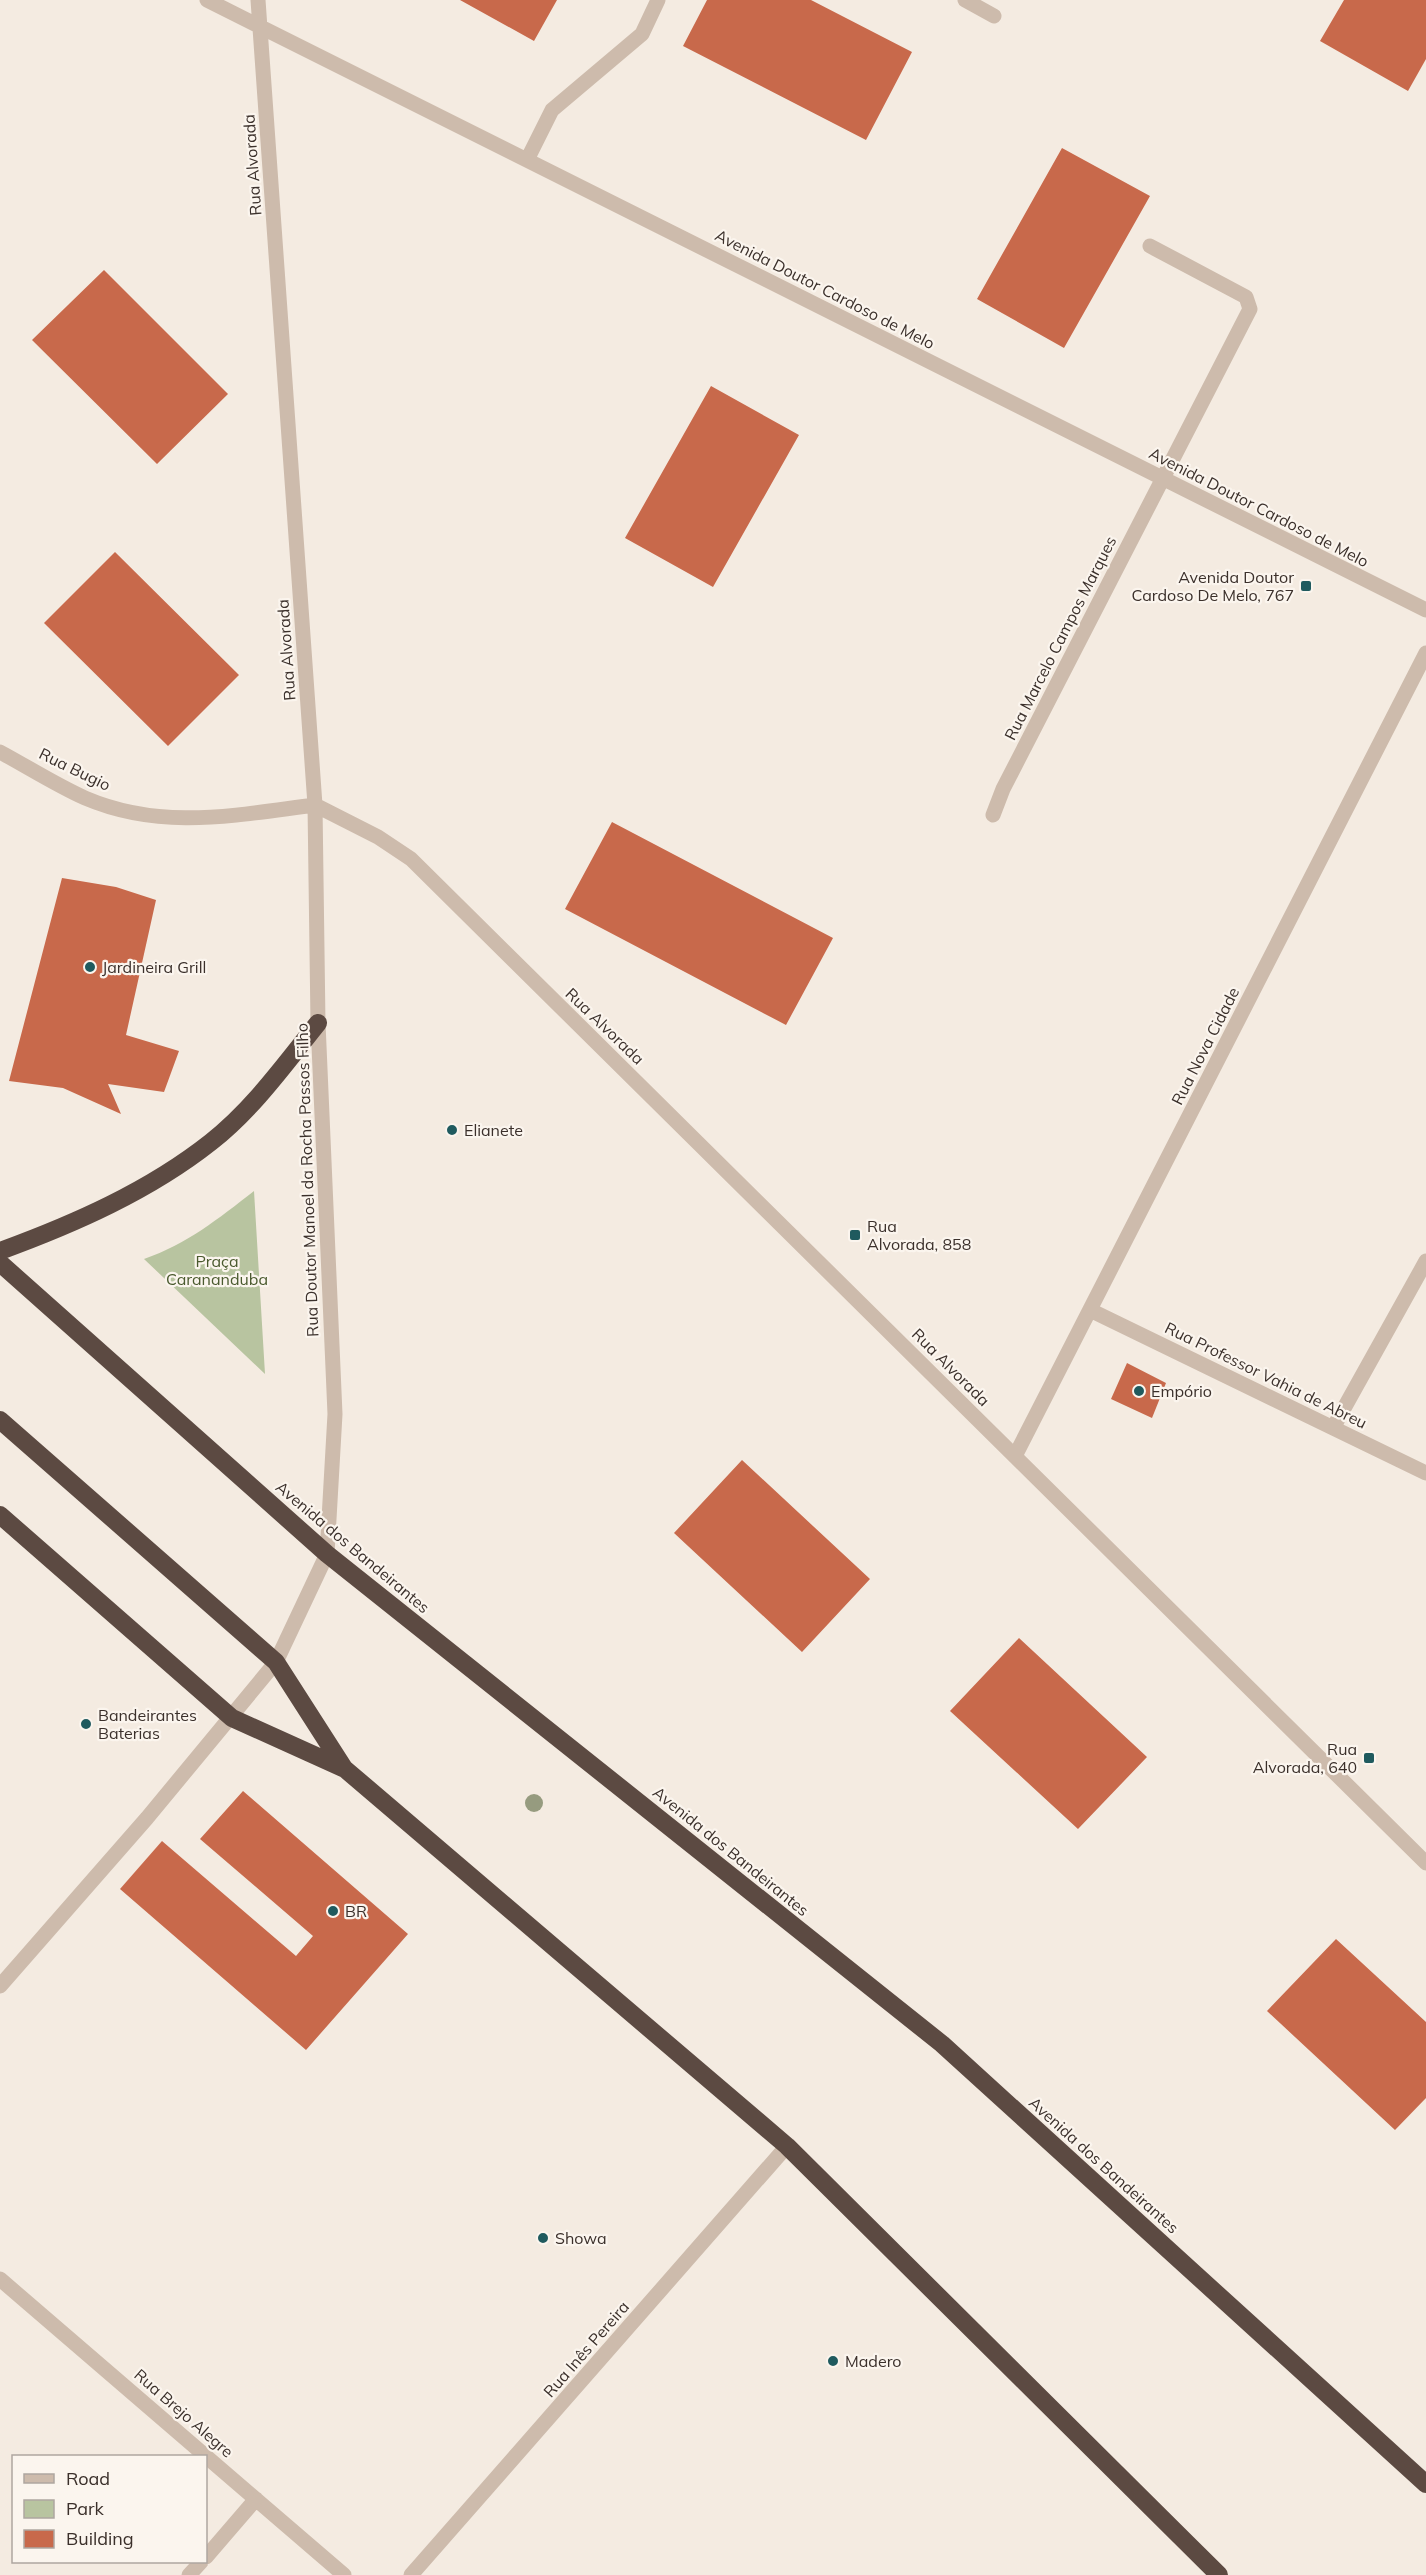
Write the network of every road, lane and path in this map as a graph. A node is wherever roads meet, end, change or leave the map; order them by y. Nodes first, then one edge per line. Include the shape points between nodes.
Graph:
1 (207, 0) edge
2 (258, 0) edge
3 (658, 0) edge
4 (965, 0) edge
5 (994, 16) dead end
6 (260, 26) junction
7 (527, 160) junction
8 (1150, 246) dead end
9 (1162, 479) junction
10 (1426, 610) edge
11 (1426, 653) edge
12 (0, 752) edge
13 (315, 805) junction
14 (993, 815) dead end
15 (318, 1023) junction
16 (0, 1251) edge
17 (1426, 1261) edge
18 (0, 1263) edge
19 (1090, 1310) junction
20 (0, 1420) edge
21 (1333, 1428) junction
22 (1015, 1456) junction
23 (1426, 1473) edge
24 (0, 1515) edge
25 (327, 1554) junction
26 (276, 1662) junction
27 (232, 1718) junction
28 (345, 1768) junction
29 (1426, 1863) edge
30 (0, 1986) edge
31 (787, 2146) junction
32 (0, 2279) edge
33 (205, 2455) edge
34 (207, 2457) edge
35 (1426, 2484) edge
36 (256, 2499) junction
37 (207, 2556) edge
38 (200, 2563) edge
39 (189, 2575) edge
40 (344, 2575) edge
41 (411, 2575) edge
42 (1219, 2575) edge

1 - 6 street, Avenida Doutor Cardoso de Melo
2 - 6 street, Rua Alvorada
3 - 7 street via 642,34 552,110
4 - 5 street
6 - 7 street, Avenida Doutor Cardoso de Melo
6 - 13 street, Rua Alvorada
7 - 9 street, Avenida Doutor Cardoso de Melo
8 - 9 street, Rua Marcelo Campos Marques via 1246,297 1250,309
9 - 10 street, Avenida Doutor Cardoso de Melo
9 - 14 street, Rua Marcelo Campos Marques
11 - 19 street, Rua Nova Cidade
12 - 13 street, Rua Bugio via 85,798 129,812 204,820
13 - 15 street, Rua Doutor Manoel da Rocha Passos Filho
13 - 22 street, Rua Alvorada via 411,859
15 - 16 highway via 255,1100 212,1142 102,1209
15 - 25 street, Rua Doutor Manoel da Rocha Passos Filho via 335,1414
17 - 21 street
18 - 25 highway, Avenida dos Bandeirantes
19 - 21 street, Rua Professor Vahia de Abreu
19 - 22 street, Rua Nova Cidade
20 - 26 highway
21 - 23 street, Rua Professor Vahia de Abreu
22 - 29 street, Rua Alvorada
24 - 27 highway
25 - 26 street
25 - 35 highway, Avenida dos Bandeirantes via 942,2043
26 - 27 street
26 - 28 highway
27 - 28 highway
27 - 30 street
28 - 31 highway
31 - 41 street, Rua Inês Pereira
31 - 42 highway
32 - 33 street, Rua Brejo Alegre
34 - 36 street, Rua Brejo Alegre
36 - 37 street
36 - 40 street, Rua Brejo Alegre
38 - 39 street

